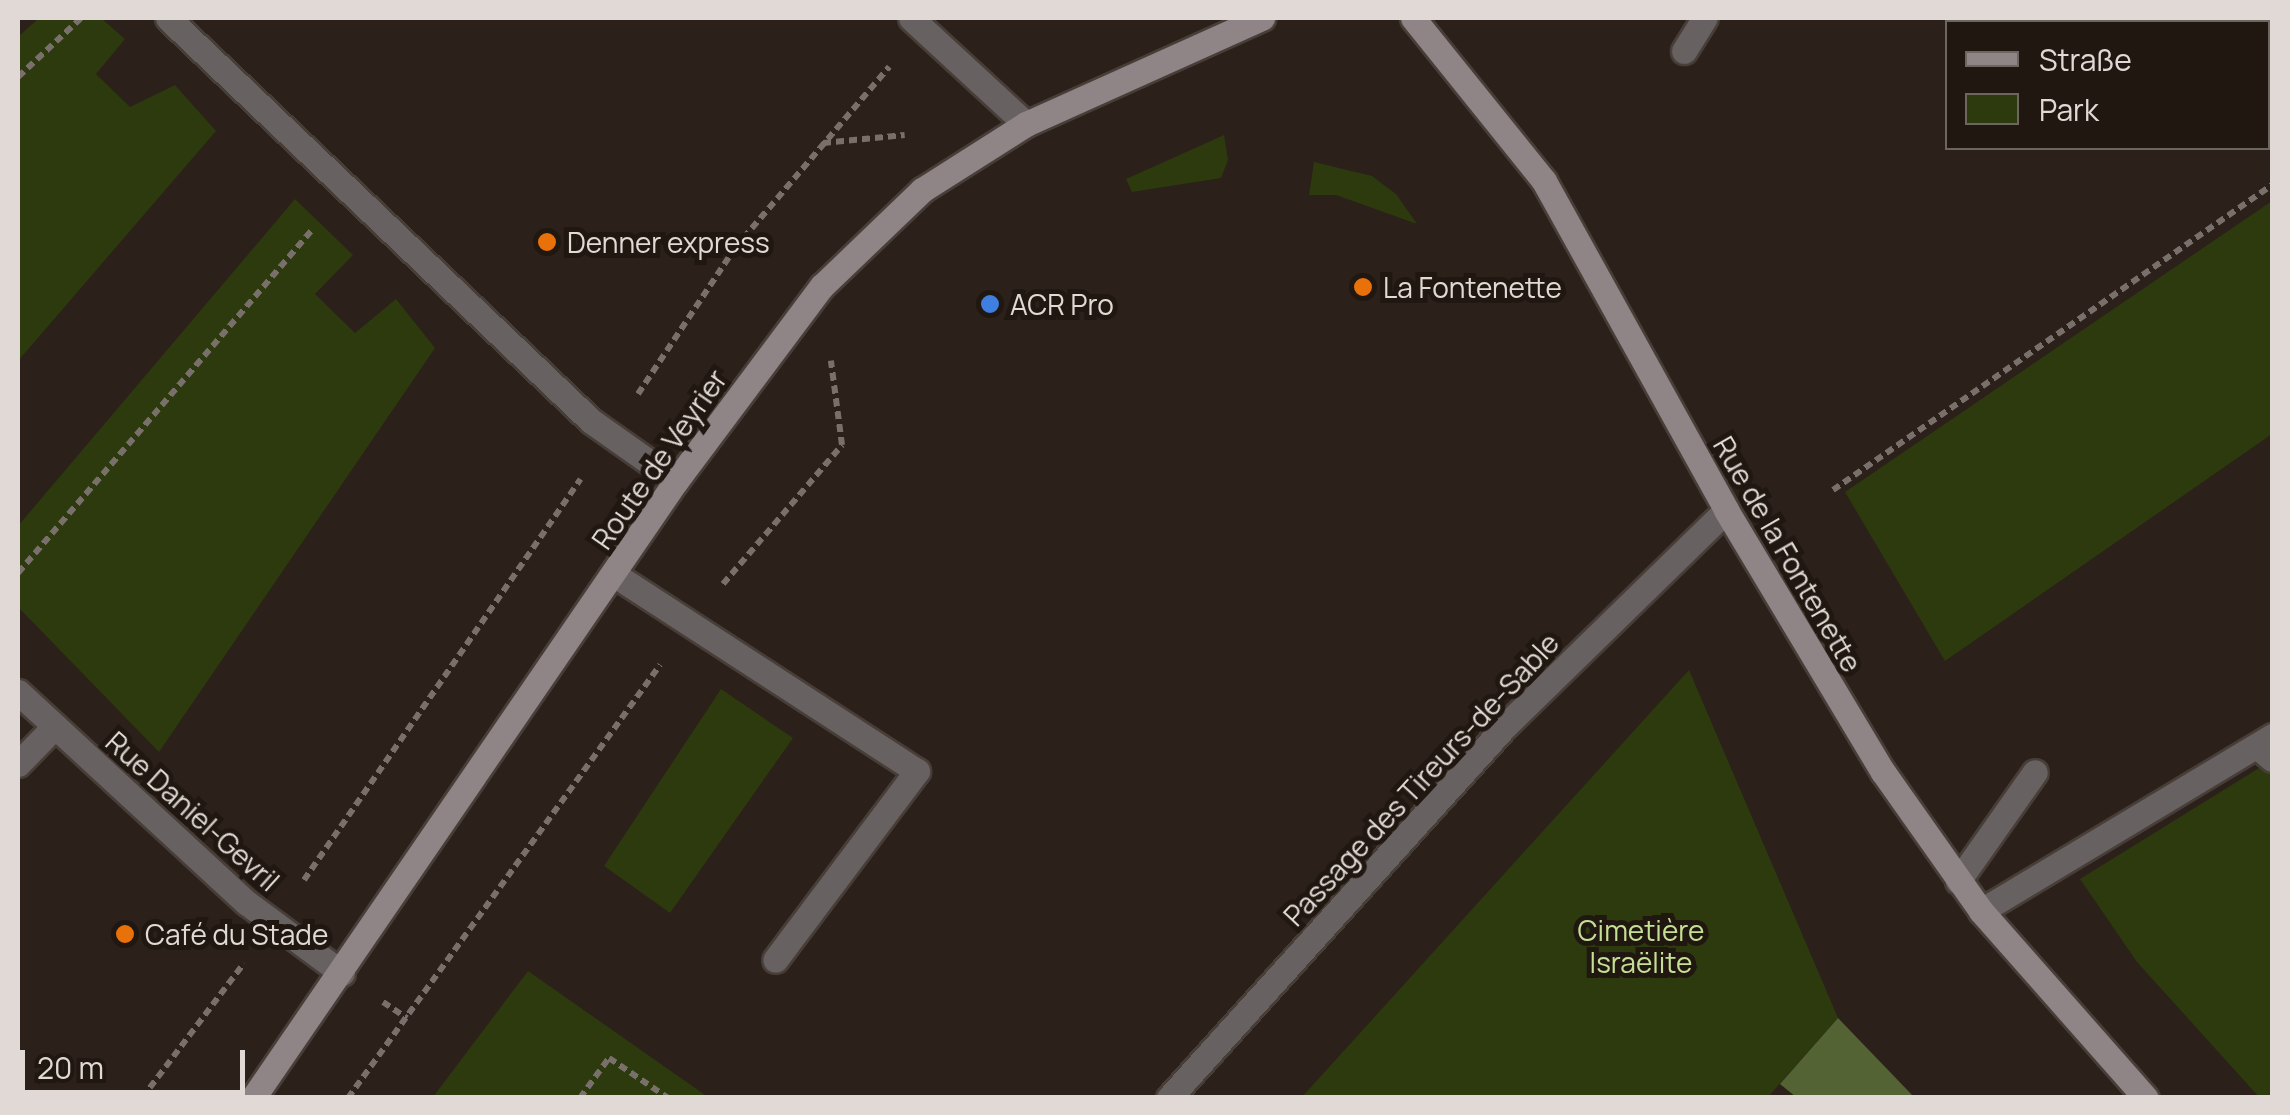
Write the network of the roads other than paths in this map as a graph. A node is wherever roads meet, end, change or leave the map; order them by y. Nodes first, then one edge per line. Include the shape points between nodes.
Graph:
1 (168, 18) edge
2 (1262, 18) edge
3 (1413, 18) edge
4 (1705, 18) edge
5 (917, 23) edge
6 (1684, 51) dead end
7 (1026, 124) junction
8 (676, 481) junction
9 (1726, 510) junction
10 (614, 575) junction
11 (18, 692) edge
12 (55, 726) junction
13 (2267, 747) edge
14 (18, 764) edge
15 (2035, 772) dead end
16 (1958, 881) junction
17 (1981, 910) junction
18 (775, 960) dead end
19 (342, 973) junction
20 (252, 1098) edge
21 (1170, 1098) edge
22 (2146, 1098) edge

1 - 8 street via 610,437
2 - 7 main road, Route de Veyrier
3 - 9 main road, Rue de la Fontenette via 1544,181
4 - 6 street
5 - 7 street
7 - 8 main road, Route de Veyrier via 922,190 822,286
8 - 10 main road, Route de Veyrier
9 - 16 main road, Rue de la Fontenette via 1872,756
9 - 21 street, Passage des Tireurs-de-Sable via 1505,726
10 - 18 street via 917,770
10 - 19 main road, Route de Veyrier
11 - 12 street, Rue Daniel-Gevril
12 - 14 street
12 - 19 street, Rue Daniel-Gevril via 274,924
13 - 17 street
15 - 16 street
16 - 17 main road, Rue de la Fontenette
17 - 22 main road, Rue de la Fontenette
19 - 20 main road, Route de Veyrier

